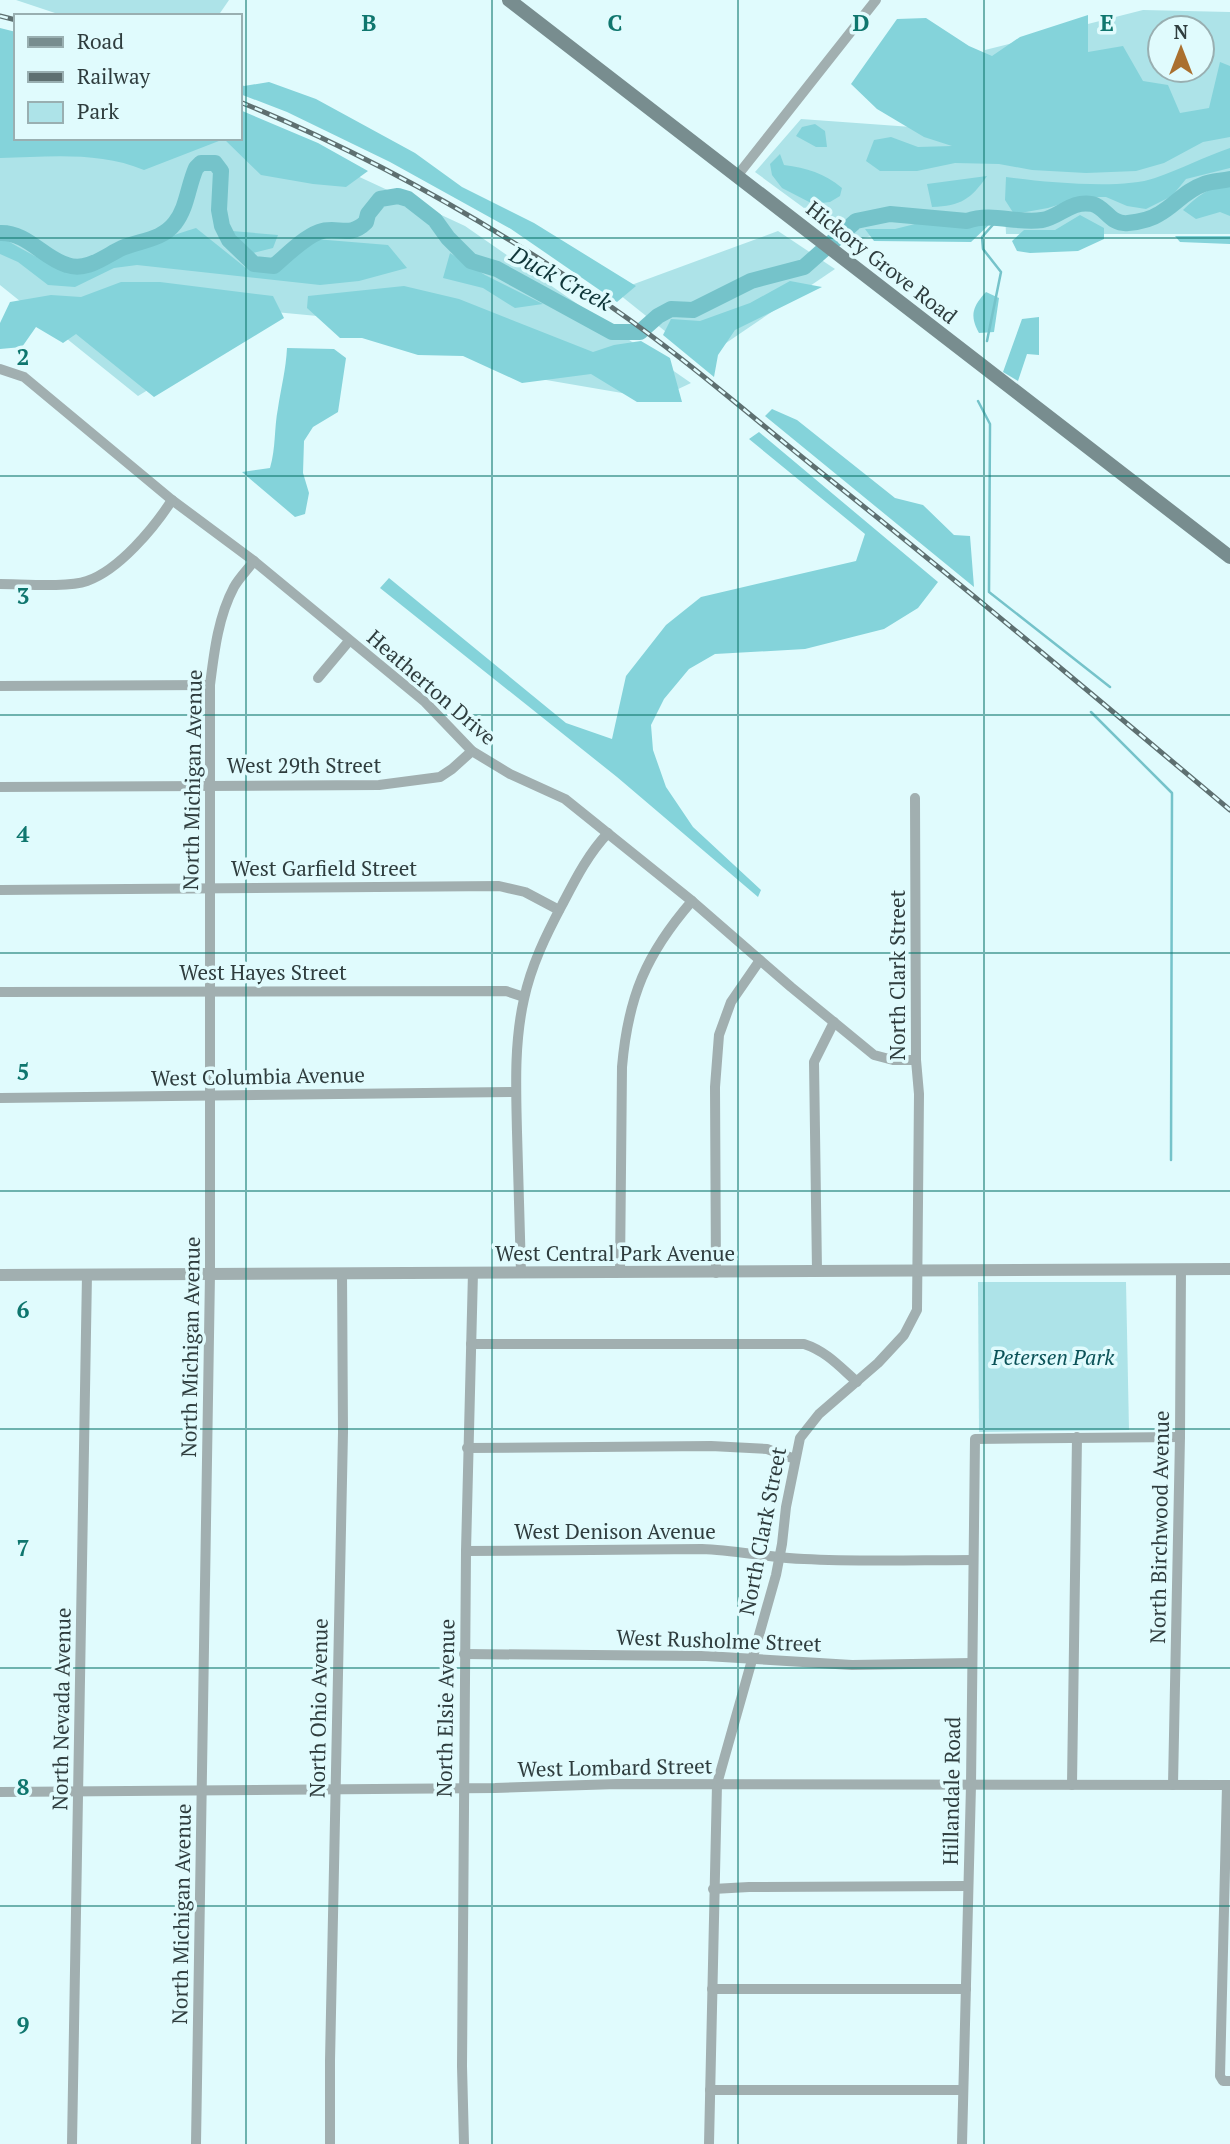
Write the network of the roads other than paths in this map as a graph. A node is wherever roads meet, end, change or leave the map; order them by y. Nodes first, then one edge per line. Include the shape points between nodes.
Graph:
1 (509, 0) edge
2 (876, 0) edge
3 (737, 176) junction
4 (0, 369) edge
5 (172, 500) junction
6 (1230, 557) edge
7 (254, 561) junction
8 (0, 583) edge
9 (349, 641) junction
10 (318, 678) dead end
11 (210, 685) junction
12 (0, 686) edge
13 (472, 751) junction
14 (210, 785) junction
15 (0, 787) edge
16 (915, 798) dead end
17 (608, 833) junction
18 (210, 887) junction
19 (0, 890) edge
20 (692, 901) junction
21 (559, 909) junction
22 (760, 960) junction
23 (210, 991) junction
24 (0, 992) edge
25 (524, 997) junction
26 (834, 1022) junction
27 (916, 1060) junction
28 (516, 1092) junction
29 (210, 1096) junction
30 (0, 1098) edge
31 (1181, 1269) junction
32 (1230, 1269) edge
33 (919, 1270) junction
34 (620, 1271) junction
35 (817, 1271) junction
36 (473, 1272) junction
37 (521, 1272) junction
38 (342, 1273) junction
39 (716, 1273) junction
40 (87, 1275) junction
41 (210, 1275) junction
42 (0, 1276) edge
43 (471, 1343) junction
44 (857, 1381) junction
45 (1077, 1437) junction
46 (1180, 1437) junction
47 (467, 1448) junction
48 (795, 1459) junction
49 (466, 1551) junction
50 (779, 1558) junction
51 (973, 1560) junction
52 (464, 1654) junction
53 (753, 1660) junction
54 (972, 1663) junction
55 (717, 1784) junction
56 (971, 1785) junction
57 (1072, 1785) junction
58 (1173, 1785) junction
59 (1228, 1785) edge
60 (336, 1788) junction
61 (463, 1788) junction
62 (202, 1790) junction
63 (79, 1791) junction
64 (0, 1792) edge
65 (1227, 1883) edge
66 (968, 1886) junction
67 (713, 1889) junction
68 (1226, 1983) edge
69 (712, 1989) junction
70 (966, 1989) junction
71 (1227, 2081) edge
72 (710, 2090) junction
73 (964, 2090) junction
74 (72, 2144) edge
75 (196, 2144) edge
76 (330, 2144) edge
77 (464, 2144) edge
78 (709, 2144) edge
79 (962, 2144) edge

1 - 3 main road, Hickory Grove Road
2 - 3 street
3 - 6 main road, Hickory Grove Road
4 - 5 street, Heatherton Drive via 24,377
5 - 7 street, Heatherton Drive
5 - 8 street via 159,521 114,565 86,582
7 - 9 street, Heatherton Drive
7 - 11 street, North Michigan Avenue via 227,603
9 - 10 street
9 - 13 street, Heatherton Drive via 425,702
11 - 12 street
11 - 14 street, North Michigan Avenue
13 - 14 street, West 29th Street via 440,776 416,781
13 - 17 street, Heatherton Drive via 565,799
14 - 15 street, West 29th Street
14 - 18 street, North Michigan Avenue
16 - 27 street, North Clark Street
17 - 20 street, Heatherton Drive
17 - 21 street
18 - 19 street, West Garfield Street
18 - 21 street, West Garfield Street via 499,886 525,892
18 - 23 street, North Michigan Avenue
20 - 22 street, Heatherton Drive
20 - 34 street via 645,967 631,1004 622,1068
21 - 25 street
22 - 26 street, Heatherton Drive
22 - 39 street via 730,1002 719,1035
23 - 24 street, West Hayes Street
23 - 25 street, West Hayes Street via 506,991
23 - 29 street, North Michigan Avenue
25 - 28 street
26 - 27 street, Heatherton Drive via 874,1055
26 - 35 street via 814,1062
27 - 33 street, North Clark Street
28 - 29 street, West Columbia Avenue
28 - 37 street
29 - 30 street, West Columbia Avenue
29 - 41 street, North Michigan Avenue
31 - 32 street, West Central Park Avenue
31 - 33 street, West Central Park Avenue
31 - 46 street, North Birchwood Avenue
33 - 35 street, West Central Park Avenue
33 - 44 street, North Clark Street via 916,1310 904,1335
34 - 37 street, West Central Park Avenue
34 - 39 street, West Central Park Avenue
35 - 39 street, West Central Park Avenue
36 - 37 street, West Central Park Avenue
36 - 38 street, West Central Park Avenue
36 - 43 street, North Elsie Avenue
38 - 41 street, West Central Park Avenue
38 - 60 street, North Ohio Avenue
40 - 41 street, West Central Park Avenue
40 - 42 street, West Central Park Avenue
40 - 63 street, North Nevada Avenue
41 - 62 street, North Michigan Avenue
43 - 44 street via 804,1344 830,1357
43 - 47 street, North Elsie Avenue
44 - 48 street, North Clark Street via 808,1426
45 - 46 street
45 - 51 street, Hillandale Road via 975,1439
45 - 57 street
46 - 58 street, North Birchwood Avenue
47 - 48 street via 711,1446 767,1449
47 - 49 street, North Elsie Avenue
48 - 50 street, North Clark Street
49 - 50 street, West Denison Avenue via 702,1549
49 - 52 street, North Elsie Avenue
50 - 51 street, West Denison Avenue
50 - 53 street, North Clark Street
51 - 54 street, Hillandale Road
52 - 53 street, West Rusholme Street
52 - 61 street, North Elsie Avenue
53 - 54 street, West Rusholme Street via 852,1665
53 - 55 street, North Clark Street
54 - 56 street, Hillandale Road
55 - 56 street, West Lombard Street
55 - 61 street, West Lombard Street
55 - 67 street, North Clark Street
56 - 57 street, West Lombard Street
56 - 66 street, Hillandale Road
57 - 58 street, West Lombard Street
58 - 59 street, West Lombard Street
59 - 65 street
60 - 61 street, West Lombard Street
60 - 62 street, West Lombard Street
60 - 76 street, North Ohio Avenue
61 - 77 street, North Elsie Avenue
62 - 63 street, West Lombard Street
62 - 75 street, North Michigan Avenue
63 - 64 street, West Lombard Street
63 - 74 street, North Nevada Avenue
65 - 68 street
66 - 67 street
66 - 70 street, Hillandale Road
67 - 69 street, North Clark Street
68 - 71 street via 1220,2076
69 - 70 street
69 - 72 street, North Clark Street
70 - 73 street, Hillandale Road
72 - 73 street
72 - 78 street, North Clark Street
73 - 79 street, Hillandale Road

